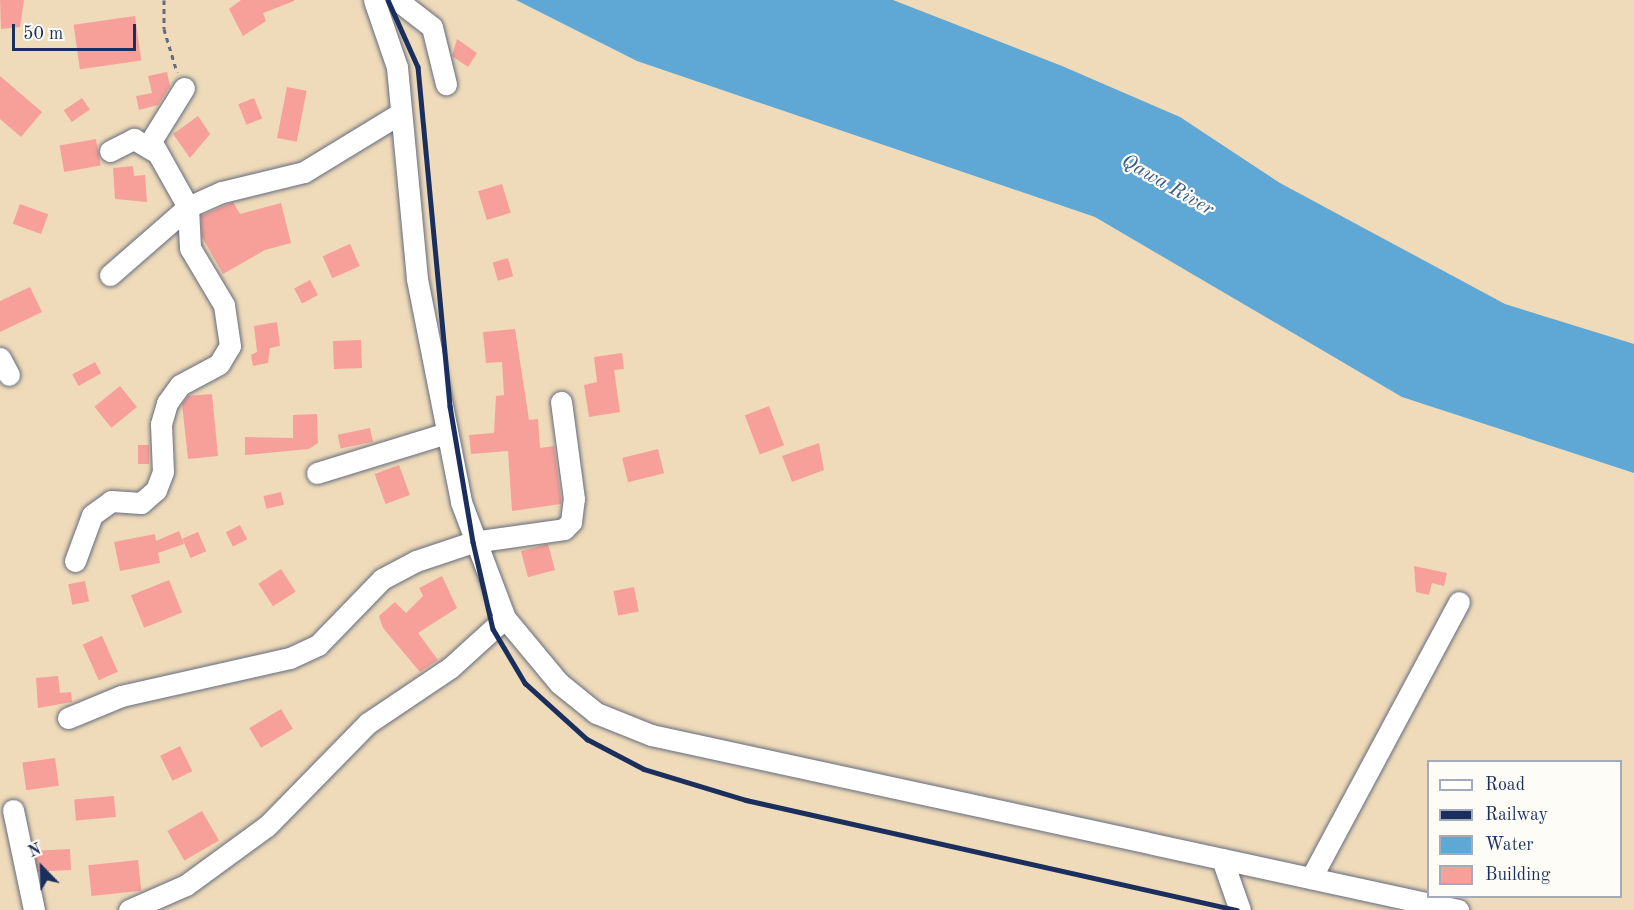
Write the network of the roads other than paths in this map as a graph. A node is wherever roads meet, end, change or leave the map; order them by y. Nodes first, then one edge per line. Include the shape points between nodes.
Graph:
1 (374, 0) edge
2 (397, 0) edge
3 (446, 84) dead end
4 (184, 88) road end
5 (399, 114) junction
6 (110, 151) dead end
7 (154, 151) junction
8 (188, 207) junction
9 (110, 275) dead end
10 (561, 402) dead end
11 (444, 434) junction
12 (317, 473) dead end
13 (473, 542) junction
14 (75, 561) dead end
15 (1459, 602) dead end
16 (505, 618) junction
17 (68, 718) dead end
18 (13, 810) dead end
19 (1222, 859) junction
20 (1311, 878) junction
21 (34, 910) edge
22 (129, 910) edge
23 (1240, 910) edge
24 (1458, 910) edge

1 - 5 street via 397,67
2 - 3 street via 432,27
4 - 7 street via 153,133
5 - 8 street via 304,172 222,192
5 - 11 street via 417,279
6 - 7 street via 134,139
7 - 8 street
8 - 9 street
8 - 14 street via 190,248 224,304 230,346 219,364 180,385 167,403 161,424 163,472 156,490 141,503 111,501 92,515
10 - 13 street via 574,499 572,522 554,533
11 - 12 street
11 - 13 street
13 - 16 street
13 - 17 street via 381,579 318,645 290,658 121,696
15 - 20 street
16 - 19 street via 559,683 596,713 651,735
16 - 22 street via 450,668 368,723 259,832 186,885
18 - 21 street
19 - 20 street
19 - 23 street
20 - 24 street

